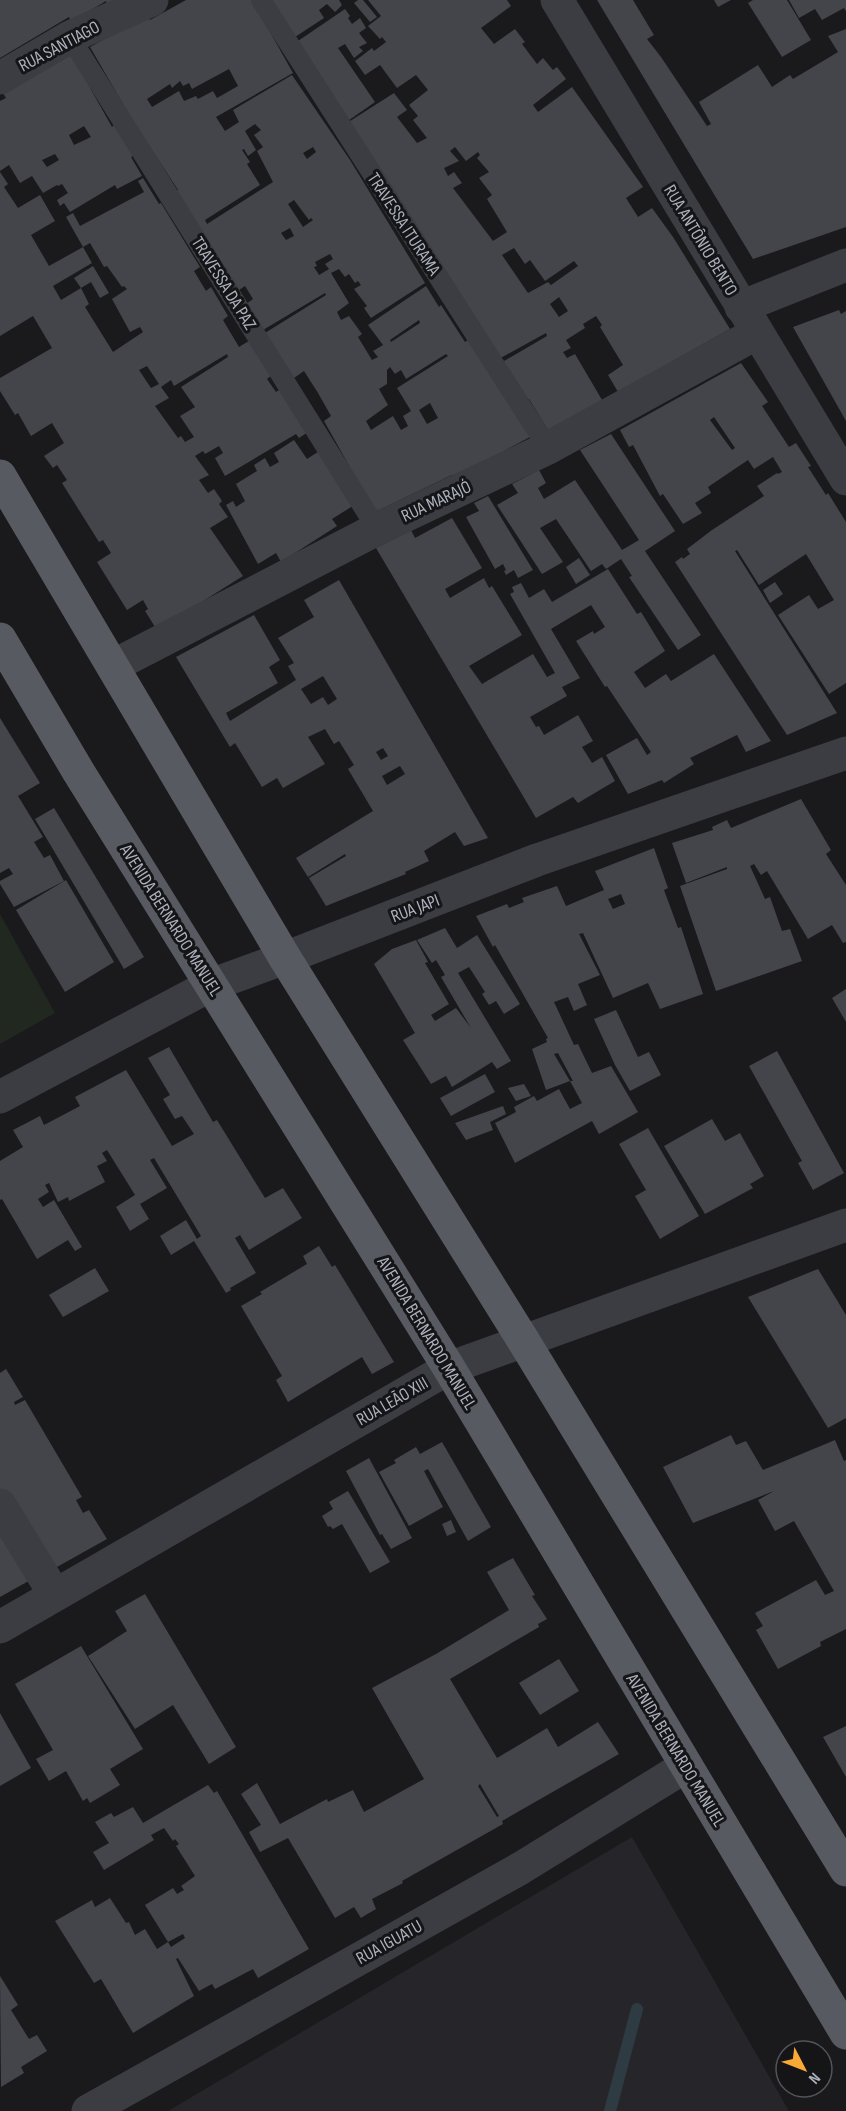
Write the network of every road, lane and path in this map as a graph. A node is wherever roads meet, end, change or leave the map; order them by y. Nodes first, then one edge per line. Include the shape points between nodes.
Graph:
1 (152, 0) edge
2 (261, 0) edge
3 (557, 0) edge
4 (70, 37) junction
5 (0, 78) edge
6 (846, 265) edge
7 (749, 320) junction
8 (548, 448) junction
9 (0, 476) edge
10 (846, 480) edge
11 (377, 528) junction
12 (0, 639) edge
13 (113, 666) junction
14 (846, 753) edge
15 (285, 958) junction
16 (211, 985) junction
17 (0, 1097) edge
18 (846, 1225) edge
19 (523, 1340) junction
20 (449, 1368) junction
21 (0, 1505) edge
22 (55, 1595) junction
23 (0, 1627) edge
24 (686, 1766) junction
25 (846, 1870) edge
26 (846, 2033) edge
27 (88, 2111) edge

1 - 4 street, RUA SANTIAGO
2 - 8 lane, TRAVESSA ITURAMA
3 - 7 street, RUA ANTÔNIO BENTO
4 - 5 street, RUA SANTIAGO
4 - 11 lane, TRAVESSA DA PAZ
6 - 7 street, RUA MARAJÓ
7 - 8 street, RUA MARAJÓ
7 - 10 street, RUA ANTÔNIO BENTO
8 - 11 street, RUA MARAJÓ
9 - 13 main road
11 - 13 street, RUA MARAJÓ
12 - 16 main road, AVENIDA BERNARDO MANUEL
13 - 15 main road
14 - 15 street, RUA JAPI via 537,860
15 - 16 street, RUA JAPI
15 - 19 main road
16 - 17 street, RUA JAPI
16 - 20 main road, AVENIDA BERNARDO MANUEL
18 - 19 street, RUA LEÃO XIII
19 - 20 street, RUA LEÃO XIII
19 - 25 main road
20 - 22 street, RUA LEÃO XIII
20 - 24 main road, AVENIDA BERNARDO MANUEL
21 - 22 street
22 - 23 street, RUA LEÃO XIII
24 - 26 main road, AVENIDA BERNARDO MANUEL
24 - 27 street, RUA IGUATU via 521,1868

